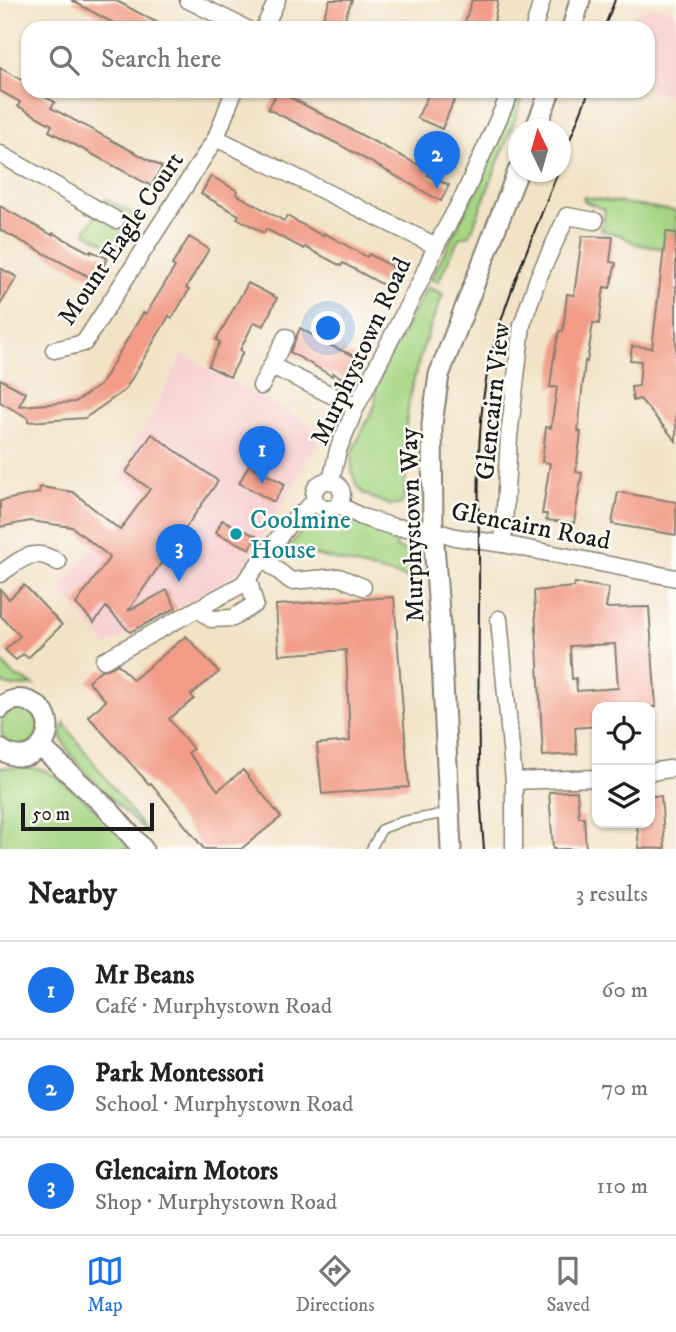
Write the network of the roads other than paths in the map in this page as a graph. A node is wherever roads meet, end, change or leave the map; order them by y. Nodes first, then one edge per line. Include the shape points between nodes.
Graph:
1 (188, 0) edge
2 (277, 0) edge
3 (542, 0) edge
4 (580, 0) edge
5 (231, 21) edge
6 (267, 21) edge
7 (536, 21) edge
8 (574, 21) edge
9 (231, 98) edge
10 (507, 98) edge
11 (547, 98) edge
12 (539, 119) edge
13 (216, 138) junction
14 (0, 154) edge
15 (515, 182) edge
16 (116, 220) dead end
17 (595, 221) dead end
18 (436, 246) junction
19 (286, 337) dead end
20 (54, 350) dead end
21 (272, 366) junction
22 (261, 386) dead end
23 (356, 407) junction
24 (331, 481) junction
25 (315, 501) junction
26 (339, 505) junction
27 (433, 530) junction
28 (503, 544) junction
29 (263, 559) junction
30 (58, 562) dead end
31 (0, 574) edge
32 (248, 578) junction
33 (676, 578) edge
34 (363, 587) dead end
35 (200, 610) junction
36 (499, 619) dead end
37 (103, 660) dead end
38 (2, 703) edge
39 (41, 747) junction
40 (0, 749) edge
41 (19, 757) junction
42 (0, 764) edge
43 (676, 768) edge
44 (655, 771) edge
45 (592, 778) edge
46 (514, 781) junction
47 (448, 813) junction
48 (143, 849) edge
49 (371, 849) edge
50 (450, 849) edge
51 (514, 849) edge

1 - 5 street
2 - 6 street
3 - 7 street
4 - 8 street
9 - 13 street, Mount Eagle Court
10 - 18 street, Murphystown Road
11 - 12 street
13 - 18 street
13 - 20 street, Mount Eagle Court via 84,344
14 - 16 street
15 - 27 street, Murphystown Way via 439,375 430,439
17 - 28 street, Glencairn View via 567,216 522,325
18 - 23 street, Murphystown Road
19 - 21 street
21 - 22 street
21 - 23 street
23 - 24 street, Murphystown Road
24 - 25 street via 317,486
24 - 26 street via 341,489
25 - 26 street via 327,509
25 - 29 street via 289,524
26 - 27 street, Glencairn Road via 394,527
27 - 28 street, Glencairn Road
27 - 47 street, Murphystown Way
28 - 33 street, Glencairn Road
29 - 32 street
29 - 34 street via 291,580 339,577
30 - 31 street via 45,554 27,555
32 - 35 street
32 - 35 street via 255,604 233,618 211,619
35 - 37 street
36 - 46 street
38 - 39 street via 25,700 41,709 48,727
39 - 41 street
39 - 48 street via 108,808
40 - 41 street
41 - 42 street
43 - 44 street
45 - 46 street
46 - 51 street
47 - 49 lane via 382,829
47 - 50 street, Murphystown Way

